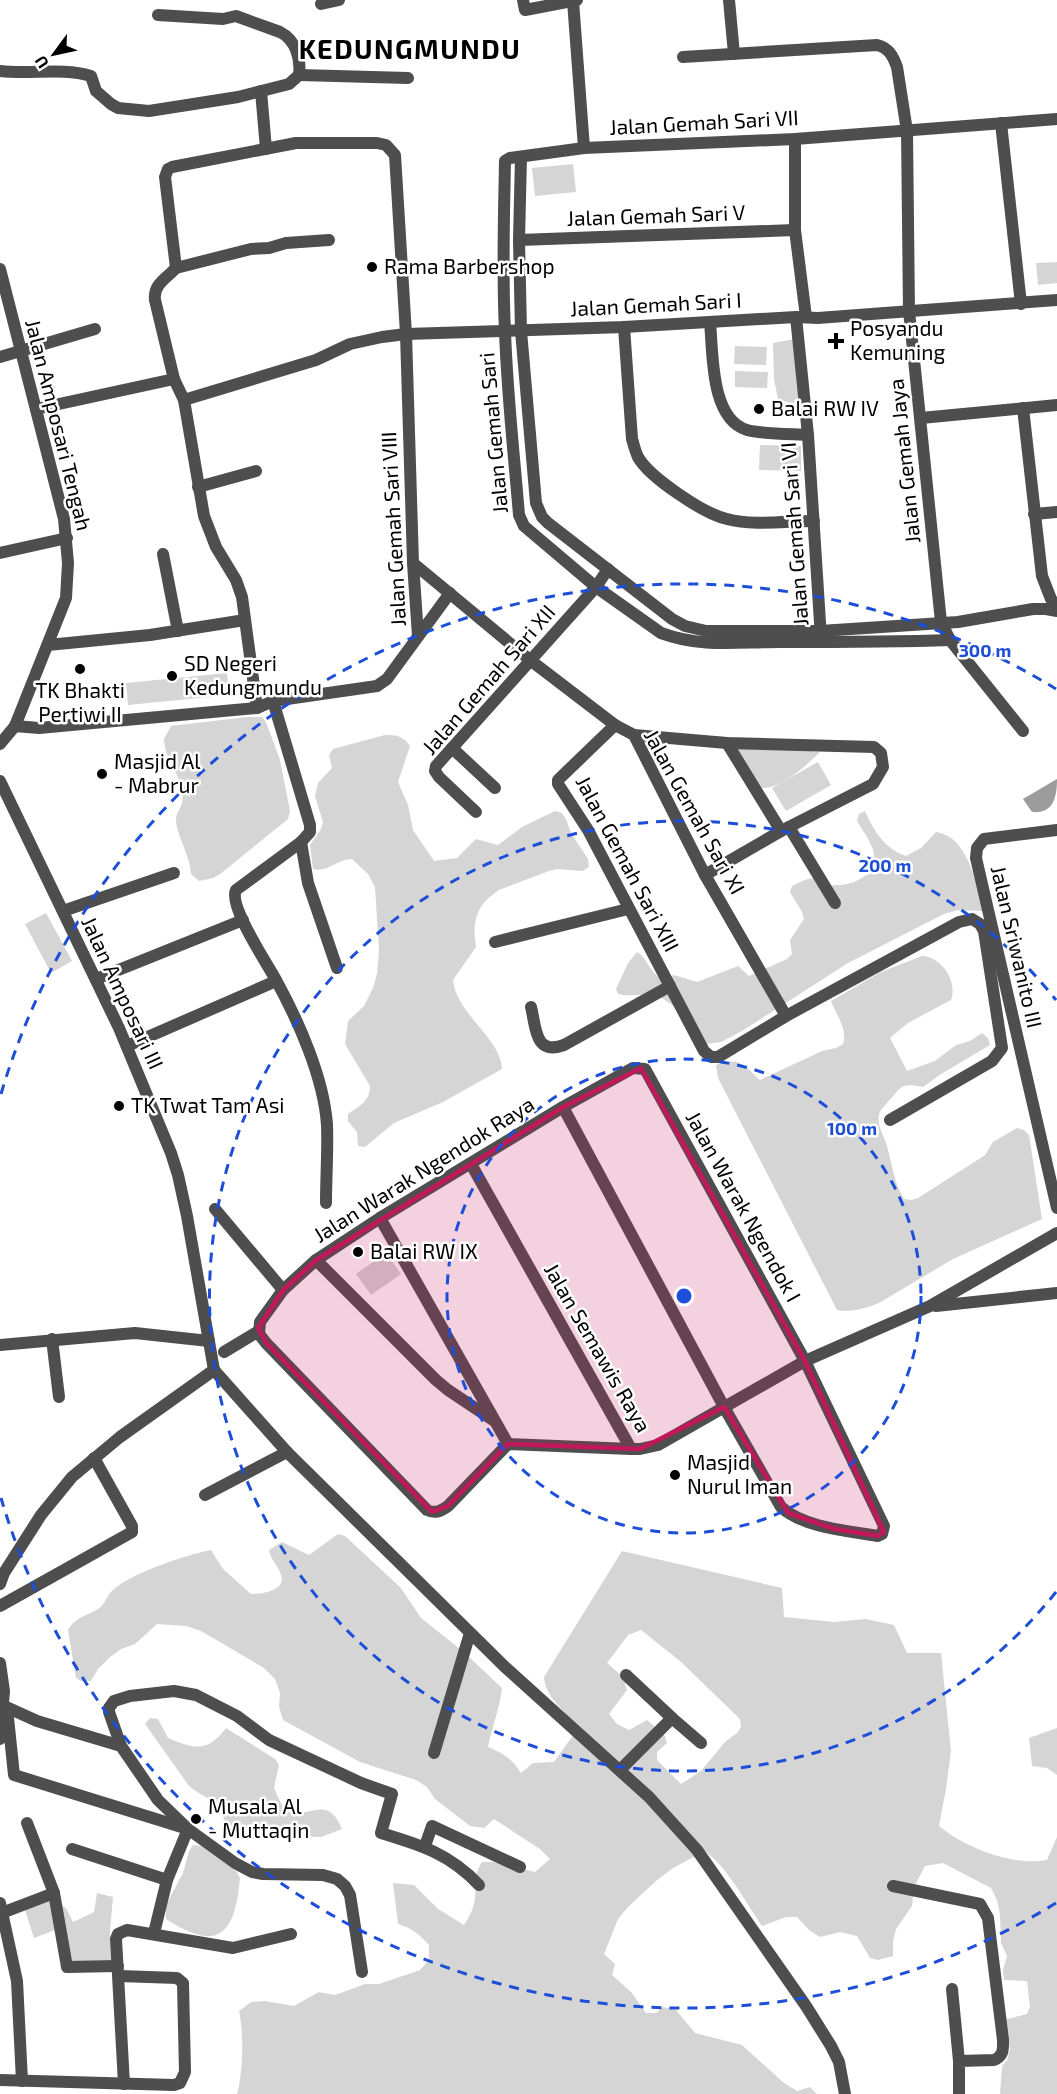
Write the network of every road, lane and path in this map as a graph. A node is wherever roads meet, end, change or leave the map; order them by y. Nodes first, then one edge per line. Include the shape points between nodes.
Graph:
1 (339, 0) edge
2 (523, 0) edge
3 (575, 0) edge
4 (729, 0) edge
5 (321, 4) dead end
6 (158, 15) dead end
7 (734, 54) junction
8 (682, 57) dead end
9 (0, 71) edge
10 (299, 75) junction
11 (408, 78) dead end
12 (261, 91) junction
13 (1057, 119) edge
14 (1001, 123) junction
15 (907, 131) junction
16 (795, 139) junction
17 (584, 148) junction
18 (266, 149) junction
19 (521, 157) junction
20 (505, 161) joint
21 (795, 230) junction
22 (329, 240) dead end
23 (519, 240) junction
24 (176, 268) junction
25 (0, 269) edge
26 (1057, 300) edge
27 (1021, 304) junction
28 (909, 311) junction
29 (801, 317) junction
30 (710, 322) junction
31 (624, 327) junction
32 (95, 329) dead end
33 (505, 331) junction
34 (522, 331) junction
35 (406, 334) junction
36 (21, 351) junction
37 (0, 357) edge
38 (174, 379) junction
39 (184, 400) junction
40 (1057, 405) edge
41 (1023, 408) junction
42 (36, 409) junction
43 (921, 418) junction
44 (808, 435) junction
45 (256, 471) dead end
46 (198, 487) junction
47 (1057, 512) edge
48 (1034, 514) junction
49 (814, 521) junction
50 (67, 538) junction
51 (0, 553) edge
52 (164, 554) dead end
53 (413, 563) junction
54 (608, 569) junction
55 (596, 587) junction
56 (450, 593) junction
57 (1057, 609) edge
58 (245, 620) junction
59 (941, 622) junction
60 (178, 631) junction
61 (418, 636) junction
62 (820, 636) junction
63 (721, 638) junction
64 (950, 640) junction
65 (48, 645) junction
66 (530, 660) junction
67 (273, 701) junction
68 (257, 708) junction
69 (615, 725) junction
70 (15, 726) junction
71 (1023, 731) dead end
72 (634, 735) junction
73 (727, 743) junction
74 (0, 744) edge
75 (452, 748) junction
76 (0, 781) edge
77 (495, 788) dead end
78 (476, 812) dead end
79 (785, 829) junction
80 (1057, 830) edge
81 (301, 842) junction
82 (174, 873) dead end
83 (705, 875) junction
84 (835, 903) dead end
85 (628, 909) junction
86 (63, 911) junction
87 (243, 920) junction
88 (495, 942) dead end
89 (337, 968) dead end
90 (96, 980) junction
91 (276, 981) junction
92 (670, 986) junction
93 (531, 1007) dead end
94 (786, 1016) junction
95 (127, 1046) junction
96 (647, 1071) joint
97 (563, 1107) junction
98 (890, 1120) dead end
99 (471, 1164) junction
100 (326, 1203) dead end
101 (1057, 1208) edge
102 (215, 1209) dead end
103 (380, 1218) junction
104 (1057, 1233) edge
105 (316, 1260) junction
106 (283, 1290) junction
107 (1057, 1293) edge
108 (930, 1306) junction
109 (259, 1331) junction
110 (52, 1339) junction
111 (209, 1341) junction
112 (0, 1345) edge
113 (224, 1353) dead end
114 (805, 1361) junction
115 (214, 1370) junction
116 (59, 1397) dead end
117 (724, 1407) junction
118 (494, 1421) junction
119 (508, 1444) junction
120 (631, 1449) junction
121 (287, 1452) junction
122 (94, 1458) junction
123 (206, 1495) dead end
124 (0, 1584) edge
125 (0, 1606) edge
126 (470, 1633) junction
127 (0, 1663) edge
128 (626, 1675) dead end
129 (2, 1691) edge
130 (5, 1706) junction
131 (672, 1718) junction
132 (0, 1739) edge
133 (701, 1743) dead end
134 (121, 1746) junction
135 (434, 1753) dead end
136 (620, 1770) junction
137 (27, 1823) dead end
138 (188, 1829) junction
139 (458, 1839) junction
140 (425, 1846) junction
141 (72, 1849) dead end
142 (448, 1858) junction
143 (520, 1867) dead end
144 (167, 1880) junction
145 (479, 1885) dead end
146 (893, 1886) dead end
147 (54, 1893) junction
148 (1, 1908) edge
149 (154, 1933) junction
150 (291, 1934) dead end
151 (118, 1971) junction
152 (362, 1972) dead end
153 (952, 1989) dead end
154 (959, 2061) junction
155 (0, 2080) edge
156 (22, 2081) junction
157 (124, 2084) junction
158 (845, 2094) edge
159 (959, 2094) edge

1 - 5 street
2 - 3 street via 525,10
3 - 17 street
4 - 7 street
6 - 10 street via 223,19 236,16 280,32 295,48
7 - 8 street
7 - 15 street, Jalan Gemah Jaya via 885,47 897,67
9 - 12 street via 91,76 96,91 111,104 141,111 160,111
10 - 11 street
10 - 12 street via 289,84
12 - 18 street
13 - 14 street, Jalan Gemah Sari VII
14 - 15 street, Jalan Gemah Sari VII
14 - 27 street
15 - 16 street, Jalan Gemah Sari VII
15 - 28 street, Jalan Gemah Jaya
16 - 17 street, Jalan Gemah Sari VII
16 - 21 street, Jalan Gemah Sari VI
17 - 19 street, Jalan Gemah Sari VII
18 - 24 street, Jalan Gemah Sari VIII via 168,169 165,177
18 - 35 street, Jalan Gemah Sari VIII via 296,143 377,143 390,148 395,158
19 - 20 street, Jalan Gemah Sari VII
19 - 23 street, Jalan Gemah Sari
20 - 33 street, Jalan Gemah Sari
21 - 23 street, Jalan Gemah Sari V
21 - 29 street, Jalan Gemah Sari VI
22 - 24 street via 251,249
23 - 34 street, Jalan Gemah Sari
24 - 38 street via 160,282 154,295
25 - 36 street, Jalan Amposari Tengah
26 - 27 street, Jalan Gemah Sari I
27 - 28 street, Jalan Gemah Sari I
28 - 29 street, Jalan Gemah Sari I
28 - 43 street, Jalan Gemah Jaya
29 - 30 street, Jalan Gemah Sari I
29 - 44 street, Jalan Gemah Sari VI
30 - 31 street, Jalan Gemah Sari I
30 - 44 street via 715,385 725,411 736,424 747,430
31 - 34 street, Jalan Gemah Sari I
31 - 49 street via 632,439 643,464 672,489 725,519
32 - 36 street
33 - 34 street, Jalan Gemah Sari I
33 - 35 street, Jalan Gemah Sari I
33 - 55 street, Jalan Gemah Sari via 522,521
34 - 54 street, Jalan Gemah Sari via 538,510 548,523
35 - 39 street via 353,343 316,360
35 - 53 street, Jalan Gemah Sari VIII
36 - 37 street
36 - 42 street, Jalan Amposari Tengah
38 - 39 street
38 - 42 street
39 - 46 street
40 - 41 street
41 - 43 street
41 - 48 street
42 - 50 street, Jalan Amposari Tengah
43 - 59 street, Jalan Gemah Jaya
44 - 49 street, Jalan Gemah Sari VI
45 - 46 street
46 - 58 street via 210,534 239,588
47 - 48 street
48 - 57 street via 1042,576
49 - 62 street, Jalan Gemah Sari VI
50 - 51 street
50 - 65 street, Jalan Amposari Tengah via 66,598
52 - 60 street
53 - 56 street
53 - 61 street, Jalan Gemah Sari VIII
54 - 55 street, Jalan Gemah Sari XII
54 - 63 street, Jalan Gemah Sari via 672,619
55 - 63 street, Jalan Gemah Sari via 661,633 707,644
55 - 66 street, Jalan Gemah Sari XII
56 - 61 street, Jalan Gemah Sari VIII
56 - 66 street
57 - 59 street, Jalan Gemah Sari
58 - 60 street
58 - 68 street
59 - 62 street, Jalan Gemah Sari
59 - 64 street, Jalan Gemah Jaya
60 - 65 street
61 - 67 street via 387,679 377,686
62 - 63 street, Jalan Gemah Sari
62 - 64 street, Jalan Gemah Sari
64 - 71 street, Jalan Gemah Jaya
65 - 70 street, Jalan Amposari Tengah
66 - 69 street, Jalan Gemah Sari XI
66 - 75 street, Jalan Gemah Sari XII
67 - 68 street
67 - 81 street via 310,825 309,834
68 - 70 street via 39,728
69 - 72 street, Jalan Gemah Sari XI
69 - 85 street, Jalan Gemah Sari XIII via 558,784 588,830
70 - 74 street, Jalan Amposari Tengah
72 - 73 street
72 - 83 street, Jalan Gemah Sari XI
73 - 79 street
73 - 79 street via 874,747 880,751 883,767 871,785
75 - 77 street
75 - 78 street, Jalan Gemah Sari XII via 436,766 436,775
76 - 86 street, Jalan Amposari III
79 - 83 street
79 - 84 street
80 - 101 street, Jalan Sriwanito III via 984,839 976,848 976,858
81 - 87 street via 236,890 234,897
81 - 89 street via 308,883
82 - 86 street
83 - 94 street, Jalan Gemah Sari XI
85 - 88 street
85 - 92 street, Jalan Gemah Sari XIII
86 - 90 street, Jalan Amposari III
87 - 90 street
87 - 91 street
90 - 95 street, Jalan Amposari III
91 - 95 street
91 - 100 street via 297,1022 324,1104
92 - 93 street via 554,1048 545,1046 536,1035
92 - 94 street, Jalan Gemah Sari XIII via 711,1057 718,1057
94 - 98 street via 959,922 972,919 980,924 1002,1048 992,1061
95 - 111 street, Jalan Amposari III via 178,1175
96 - 97 street, Jalan Warak Ngendok Raya via 633,1068
96 - 114 street, Jalan Warak Ngendok I
97 - 99 street, Jalan Warak Ngendok Raya
97 - 117 street
99 - 103 street, Jalan Warak Ngendok Raya
99 - 120 street, Jalan Semawis Raya
102 - 106 street
103 - 105 street, Jalan Warak Ngendok Raya
103 - 118 street
104 - 108 street, Jalan Semawis Raya
105 - 106 street, Jalan Warak Ngendok Raya
105 - 118 street via 436,1380
106 - 109 street, Jalan Warak Ngendok Raya via 260,1322
107 - 108 street, Jalan Semawis Raya
108 - 114 street, Jalan Semawis Raya
109 - 113 street
109 - 119 street via 266,1343 427,1510 438,1512 448,1506
110 - 111 street via 135,1333
110 - 112 street
110 - 116 street
111 - 115 street, Jalan Amposari III
114 - 117 street, Jalan Semawis Raya
114 - 117 street, Jalan Warak Ngendok I via 884,1530 882,1534 834,1529 795,1517 781,1507
115 - 121 street
115 - 122 street
117 - 120 street, Jalan Semawis Raya via 658,1445
118 - 119 street
119 - 120 street
121 - 123 street
121 - 126 street
122 - 124 street via 61,1489 41,1515
122 - 125 street via 132,1532
126 - 135 street
126 - 136 street
127 - 129 street
128 - 131 street
129 - 130 street
130 - 132 street
130 - 134 street via 37,1721
130 - 138 street via 14,1775
131 - 133 street
131 - 136 street
134 - 138 street via 158,1800
134 - 140 street via 109,1712 114,1701 174,1691 196,1695 237,1716 269,1740 361,1784 392,1794 381,1833
136 - 158 street via 697,1850 748,1921 831,2046
137 - 147 street
138 - 144 street
138 - 152 street via 252,1872 323,1875 342,1882 350,1895
139 - 140 street via 432,1826
139 - 142 street
139 - 143 street
140 - 142 street
141 - 144 street
142 - 145 street
144 - 149 street
146 - 154 street via 980,1904 988,1918 1002,2054 994,2060
147 - 148 street
147 - 151 street via 67,1966
148 - 156 street via 17,1981
149 - 150 street via 233,1948
149 - 151 street via 127,1930 118,1934
151 - 157 street
151 - 157 street via 177,1978 183,1983 183,2081 174,2085
153 - 154 street
154 - 159 street
155 - 156 street
156 - 157 street

